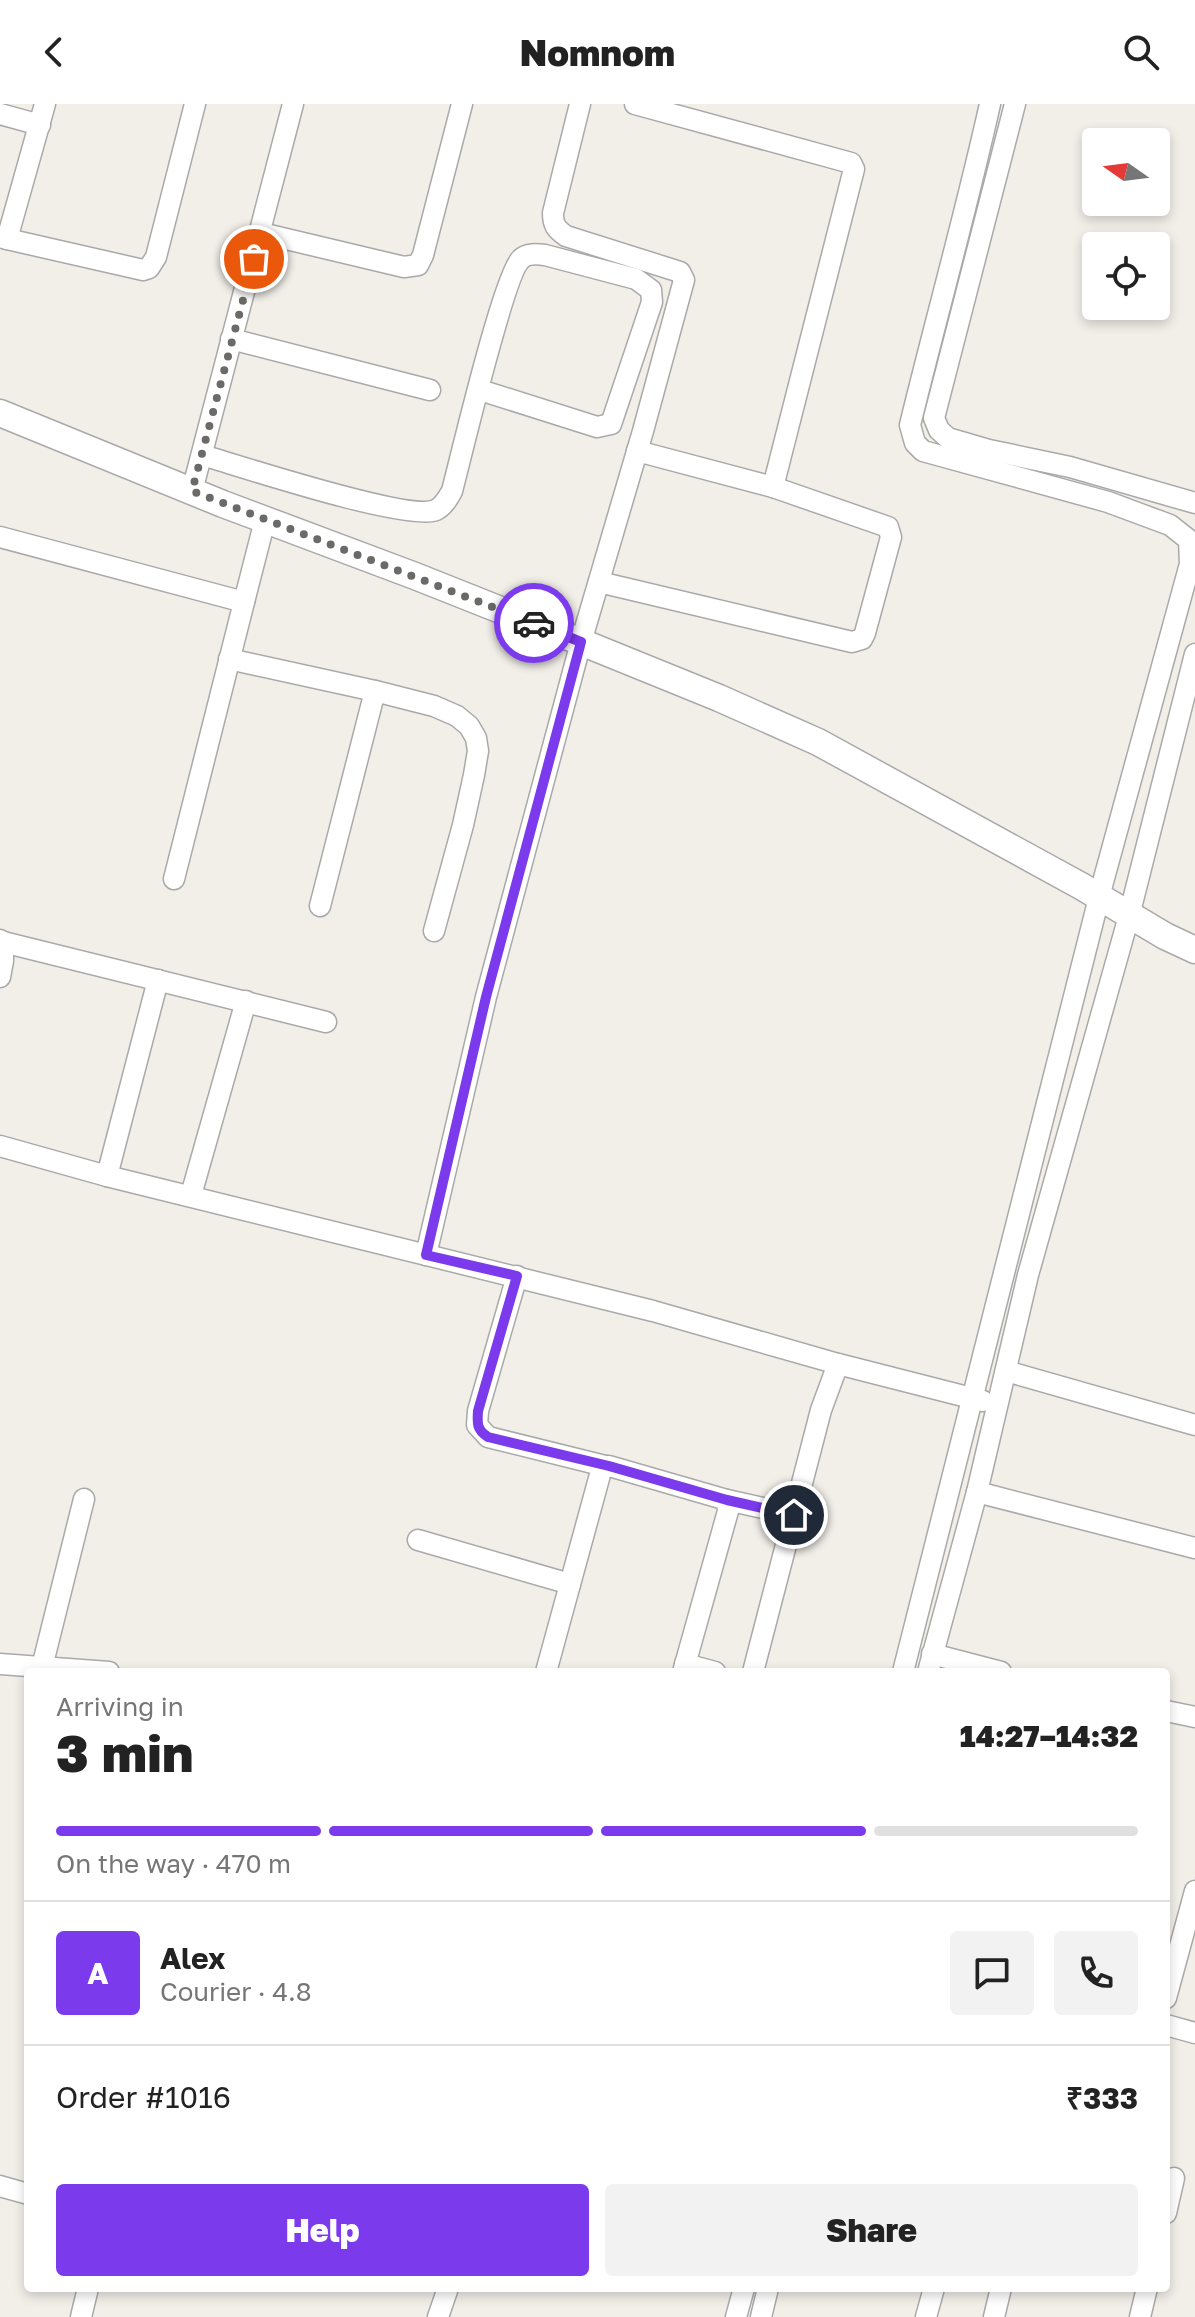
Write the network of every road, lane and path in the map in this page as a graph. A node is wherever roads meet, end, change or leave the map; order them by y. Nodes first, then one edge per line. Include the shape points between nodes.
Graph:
1 (45, 104) edge
2 (195, 104) edge
3 (293, 104) edge
4 (462, 104) edge
5 (580, 104) edge
6 (635, 104) edge
7 (990, 104) edge
8 (1015, 104) edge
9 (0, 114) edge
10 (40, 125) junction
11 (261, 233) junction
12 (4, 238) edge
13 (231, 339) junction
14 (430, 390) dead end
15 (480, 390) junction
16 (0, 413) edge
17 (939, 430) junction
18 (915, 443) junction
19 (637, 451) junction
20 (202, 455) junction
21 (773, 487) junction
22 (192, 491) junction
23 (1195, 503) edge
24 (265, 520) junction
25 (0, 537) edge
26 (1192, 538) edge
27 (599, 582) junction
28 (244, 602) junction
29 (581, 642) junction
30 (1195, 654) edge
31 (229, 659) junction
32 (1155, 687) junction
33 (375, 691) junction
34 (1190, 696) edge
35 (174, 879) dead end
36 (1099, 899) junction
37 (320, 906) dead end
38 (1129, 916) junction
39 (434, 931) dead end
40 (1, 941) edge
41 (1195, 950) edge
42 (0, 977) edge
43 (158, 980) junction
44 (246, 1001) junction
45 (326, 1022) dead end
46 (0, 1146) edge
47 (107, 1176) junction
48 (191, 1195) junction
49 (426, 1255) junction
50 (517, 1276) junction
51 (838, 1364) junction
52 (1006, 1371) junction
53 (973, 1398) junction
54 (998, 1405) junction
55 (1195, 1425) edge
56 (605, 1466) junction
57 (977, 1492) junction
58 (84, 1499) dead end
59 (727, 1500) junction
60 (794, 1515) junction
61 (418, 1540) dead end
62 (1195, 1548) edge
63 (570, 1584) junction
64 (930, 1663) edge
65 (0, 1664) edge
66 (42, 1667) junction
67 (55, 1668) edge
68 (547, 1668) edge
69 (684, 1668) edge
70 (754, 1668) edge
71 (904, 1668) edge
72 (969, 1668) edge
73 (1170, 1712) edge
74 (1195, 1717) edge
75 (1195, 1891) edge
76 (1170, 1984) edge
77 (1170, 2026) edge
78 (1195, 2033) edge
79 (1170, 2177) edge
80 (1195, 2182) edge
81 (0, 2186) edge
82 (24, 2193) edge
83 (87, 2292) edge
84 (447, 2292) edge
85 (743, 2292) edge
86 (767, 2292) edge
87 (933, 2292) edge
88 (1000, 2292) edge
89 (1146, 2292) edge
90 (81, 2317) edge
91 (438, 2317) edge
92 (736, 2317) edge
93 (761, 2317) edge
94 (926, 2317) edge
95 (994, 2317) edge
96 (1140, 2317) edge

1 - 10 street
2 - 12 street via 149,268
3 - 11 street
4 - 11 street via 418,265 404,267
5 - 19 street via 553,213 557,230 680,272 684,280
6 - 21 street via 851,163 854,169
7 - 18 street via 910,425
8 - 17 street via 934,418
9 - 10 street
10 - 12 street
11 - 13 street
13 - 14 street
13 - 20 street
15 - 15 street via 503,302 521,259 545,255 636,279 651,290 652,302 611,424 597,427
15 - 20 street via 452,491 436,510 387,508
16 - 22 street
17 - 18 street
17 - 23 street via 948,438 989,450
18 - 26 street via 923,451 1108,502
19 - 21 street
19 - 27 street
20 - 22 street
21 - 27 street via 888,527 891,537 862,639 852,642
22 - 24 street
24 - 28 street
24 - 29 street
25 - 28 street
26 - 32 street via 1188,578
27 - 29 street
28 - 31 street
29 - 36 street via 818,742
29 - 49 street via 486,997
30 - 34 street
31 - 33 street
31 - 35 street
32 - 34 street
32 - 36 street
33 - 37 street
33 - 39 street via 457,716 476,738 463,825
34 - 38 street
36 - 38 street
36 - 53 street
38 - 41 street
38 - 52 street
40 - 42 street
40 - 43 street
43 - 44 street
43 - 47 street
44 - 45 street
44 - 48 street
46 - 47 street
47 - 48 street
48 - 49 street
49 - 50 street
50 - 51 street
50 - 56 street via 477,1425 488,1437
51 - 53 street
51 - 60 street
52 - 54 street
52 - 55 street
53 - 54 street
53 - 71 street
54 - 57 street
56 - 59 street
56 - 63 street
57 - 62 street
57 - 64 street
58 - 66 street
59 - 60 street
59 - 69 street
60 - 70 street
61 - 63 street
63 - 68 street
64 - 72 street
65 - 66 street
66 - 67 street
73 - 74 street
75 - 76 street
77 - 78 street
79 - 80 street
81 - 82 street
83 - 90 street
84 - 91 street
85 - 92 street
86 - 93 street
87 - 94 street
88 - 95 street
89 - 96 street

